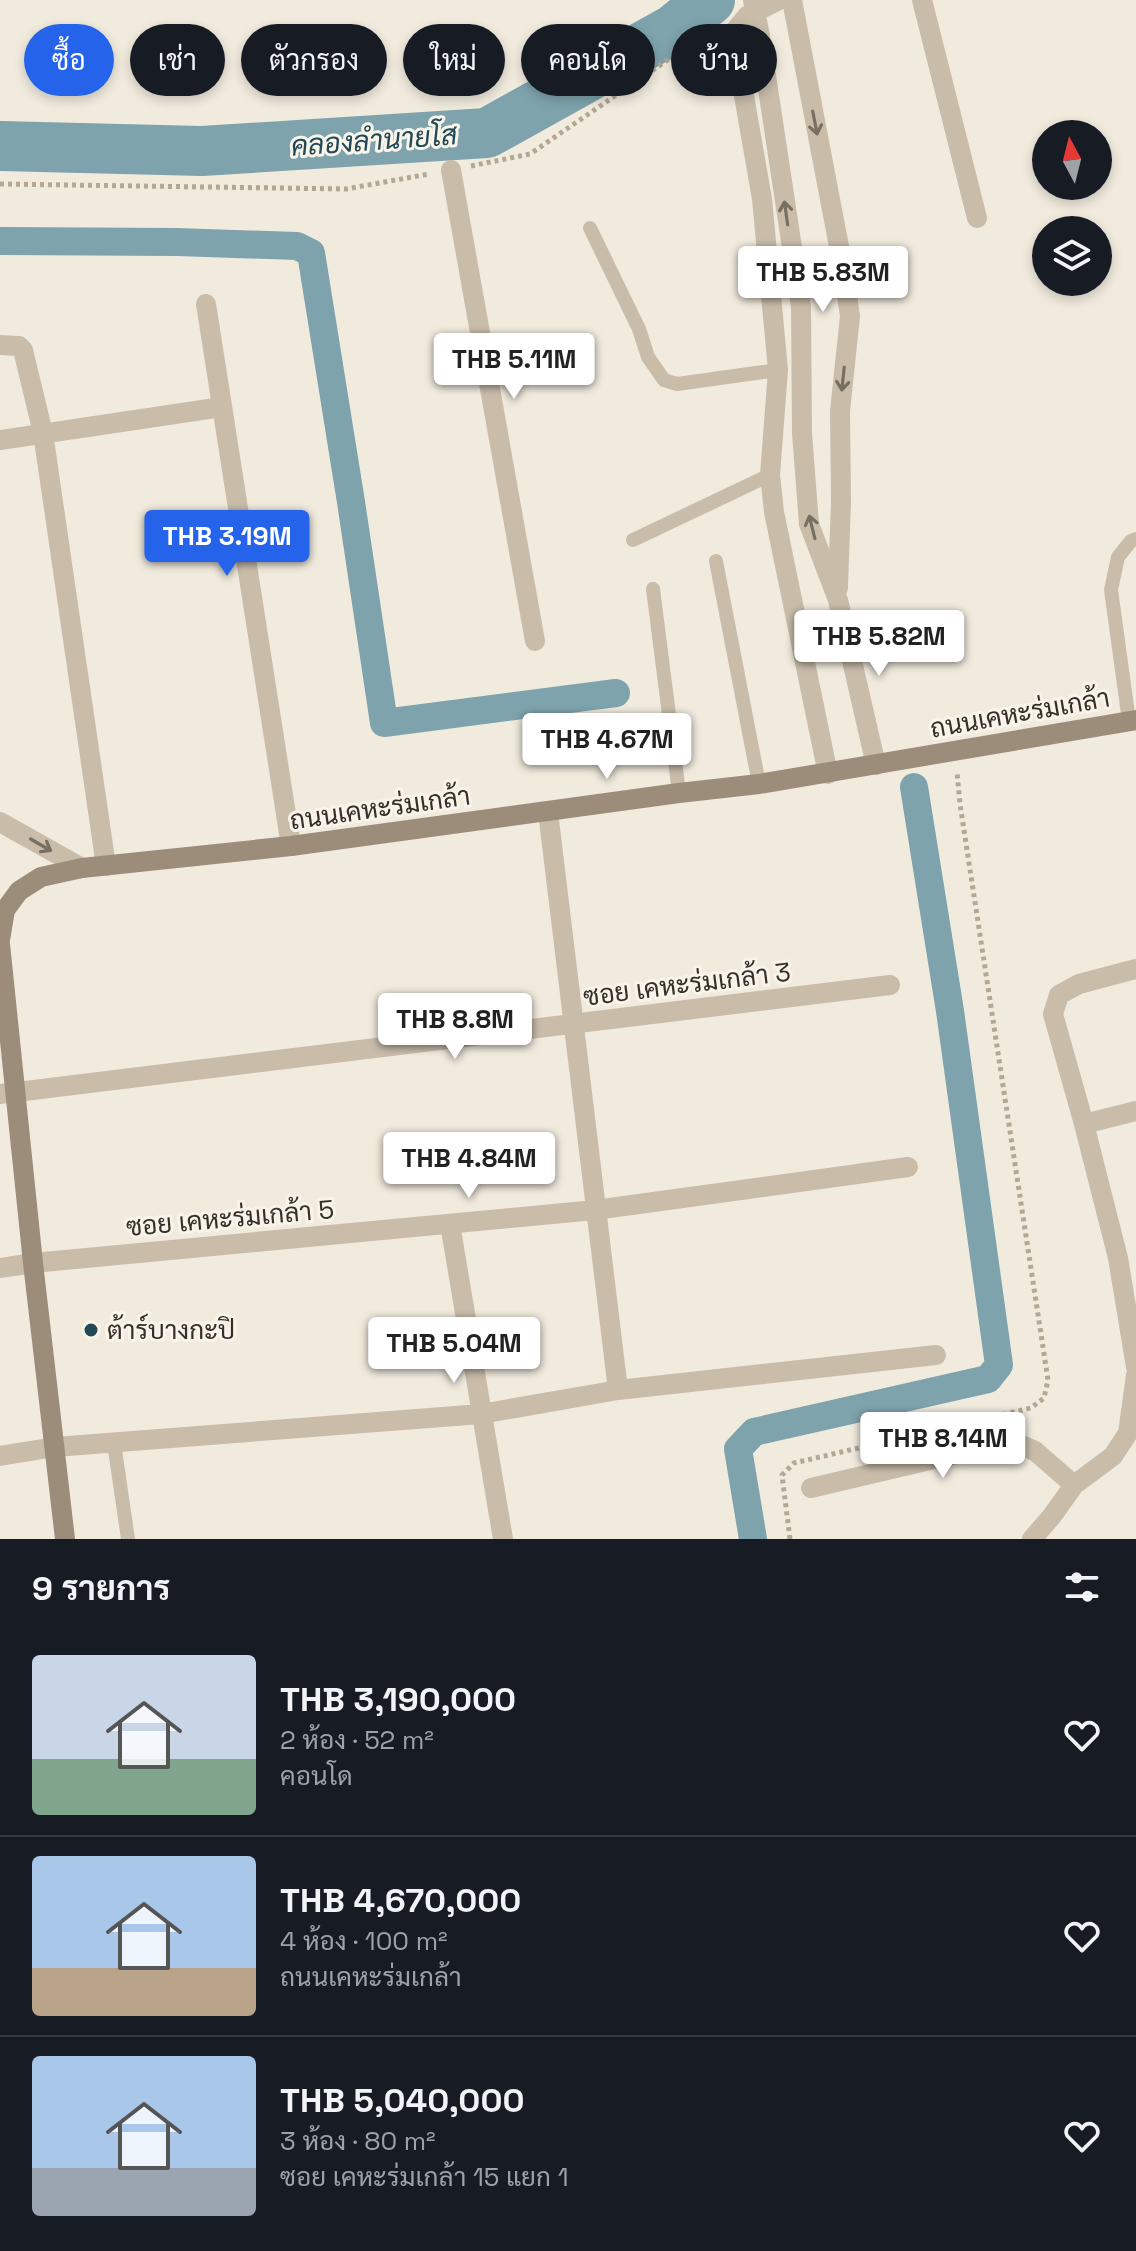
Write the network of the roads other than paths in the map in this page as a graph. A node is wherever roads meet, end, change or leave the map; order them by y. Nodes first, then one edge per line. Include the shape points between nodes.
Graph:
1 (753, 0) edge
2 (779, 0) edge
3 (922, 0) edge
4 (794, 9) edge
5 (451, 170) road end
6 (977, 218) dead end
7 (590, 228) dead end
8 (206, 304) dead end
9 (0, 345) edge
10 (778, 370) junction
11 (222, 407) junction
12 (43, 433) junction
13 (0, 440) edge
14 (770, 475) junction
15 (1136, 539) edge
16 (633, 540) dead end
17 (716, 561) dead end
18 (653, 589) dead end
19 (838, 600) junction
20 (535, 641) dead end
21 (1132, 720) edge
22 (876, 765) junction
23 (828, 774) junction
24 (759, 784) junction
25 (679, 793) junction
26 (548, 812) junction
27 (0, 822) edge
28 (291, 846) junction
29 (106, 866) junction
30 (82, 868) junction
31 (2, 903) edge
32 (0, 942) edge
33 (1136, 969) edge
34 (890, 985) dead end
35 (573, 1024) junction
36 (7, 1093) edge
37 (1136, 1111) edge
38 (1084, 1124) junction
39 (908, 1167) dead end
40 (595, 1210) junction
41 (450, 1224) junction
42 (1127, 1256) edge
43 (33, 1263) junction
44 (0, 1268) edge
45 (1134, 1347) edge
46 (936, 1355) dead end
47 (1136, 1367) edge
48 (1136, 1375) edge
49 (618, 1390) junction
50 (481, 1414) junction
51 (114, 1443) junction
52 (55, 1447) junction
53 (0, 1456) edge
54 (1074, 1485) junction
55 (811, 1488) dead end
56 (65, 1539) edge
57 (128, 1539) edge
58 (503, 1539) edge
59 (1032, 1539) edge

19 -> 1 street via 809,524 801,307
2 - 10 street via 747,16 733,33 762,199
3 - 6 street
4 -> 19 street via 850,316 840,411
5 - 20 street
7 - 10 lane via 648,357 664,380 677,384
8 - 11 street
9 - 12 street via 23,350
10 - 14 street
11 - 12 street
11 - 28 street
12 - 13 street
12 - 29 street
14 - 16 lane
14 - 23 street
15 - 21 lane via 1118,557 1111,590
17 - 24 lane
18 - 25 lane
19 - 22 street
21 - 22 street, ถนนเคหะร่มเกล้า
22 - 23 street, ถนนเคหะร่มเกล้า
23 - 24 street, ถนนเคหะร่มเกล้า
24 - 25 street, ถนนเคหะร่มเกล้า
25 - 26 street, ถนนเคหะร่มเกล้า
26 - 28 street, ถนนเคหะร่มเกล้า
26 - 35 street
27 -> 30 street
28 - 29 street, ถนนเคหะร่มเกล้า
29 - 30 street, ถนนเคหะร่มเกล้า
30 - 31 street, ถนนเคหะร่มเกล้า via 41,877
31 - 32 street, ถนนเคหะร่มเกล้า
32 - 36 street, ถนนเคหะร่มเกล้า
33 - 38 street via 1079,984 1059,995 1053,1014
34 - 35 street, ซอย เคหะร่มเกล้า 3
35 - 36 street, ซอย เคหะร่มเกล้า 3
35 - 40 street
36 - 43 street, ถนนเคหะร่มเกล้า
37 - 38 street
38 - 42 street
39 - 40 street, ซอย เคหะร่มเกล้า 5
40 - 41 street, ซอย เคหะร่มเกล้า 5
40 - 49 street
41 - 43 street, ซอย เคหะร่มเกล้า 5
41 - 50 street
42 - 45 street
43 - 44 street, ซอย เคหะร่มเกล้า 5
43 - 52 street, ถนนเคหะร่มเกล้า
45 - 47 street
46 - 49 street
48 - 54 street via 1128,1433 1113,1456
49 - 50 street
50 - 51 street
50 - 58 street
51 - 52 street
51 - 57 lane
52 - 53 street
52 - 56 street, ถนนเคหะร่มเกล้า
54 - 55 street via 1035,1451 1017,1443
54 - 59 street

